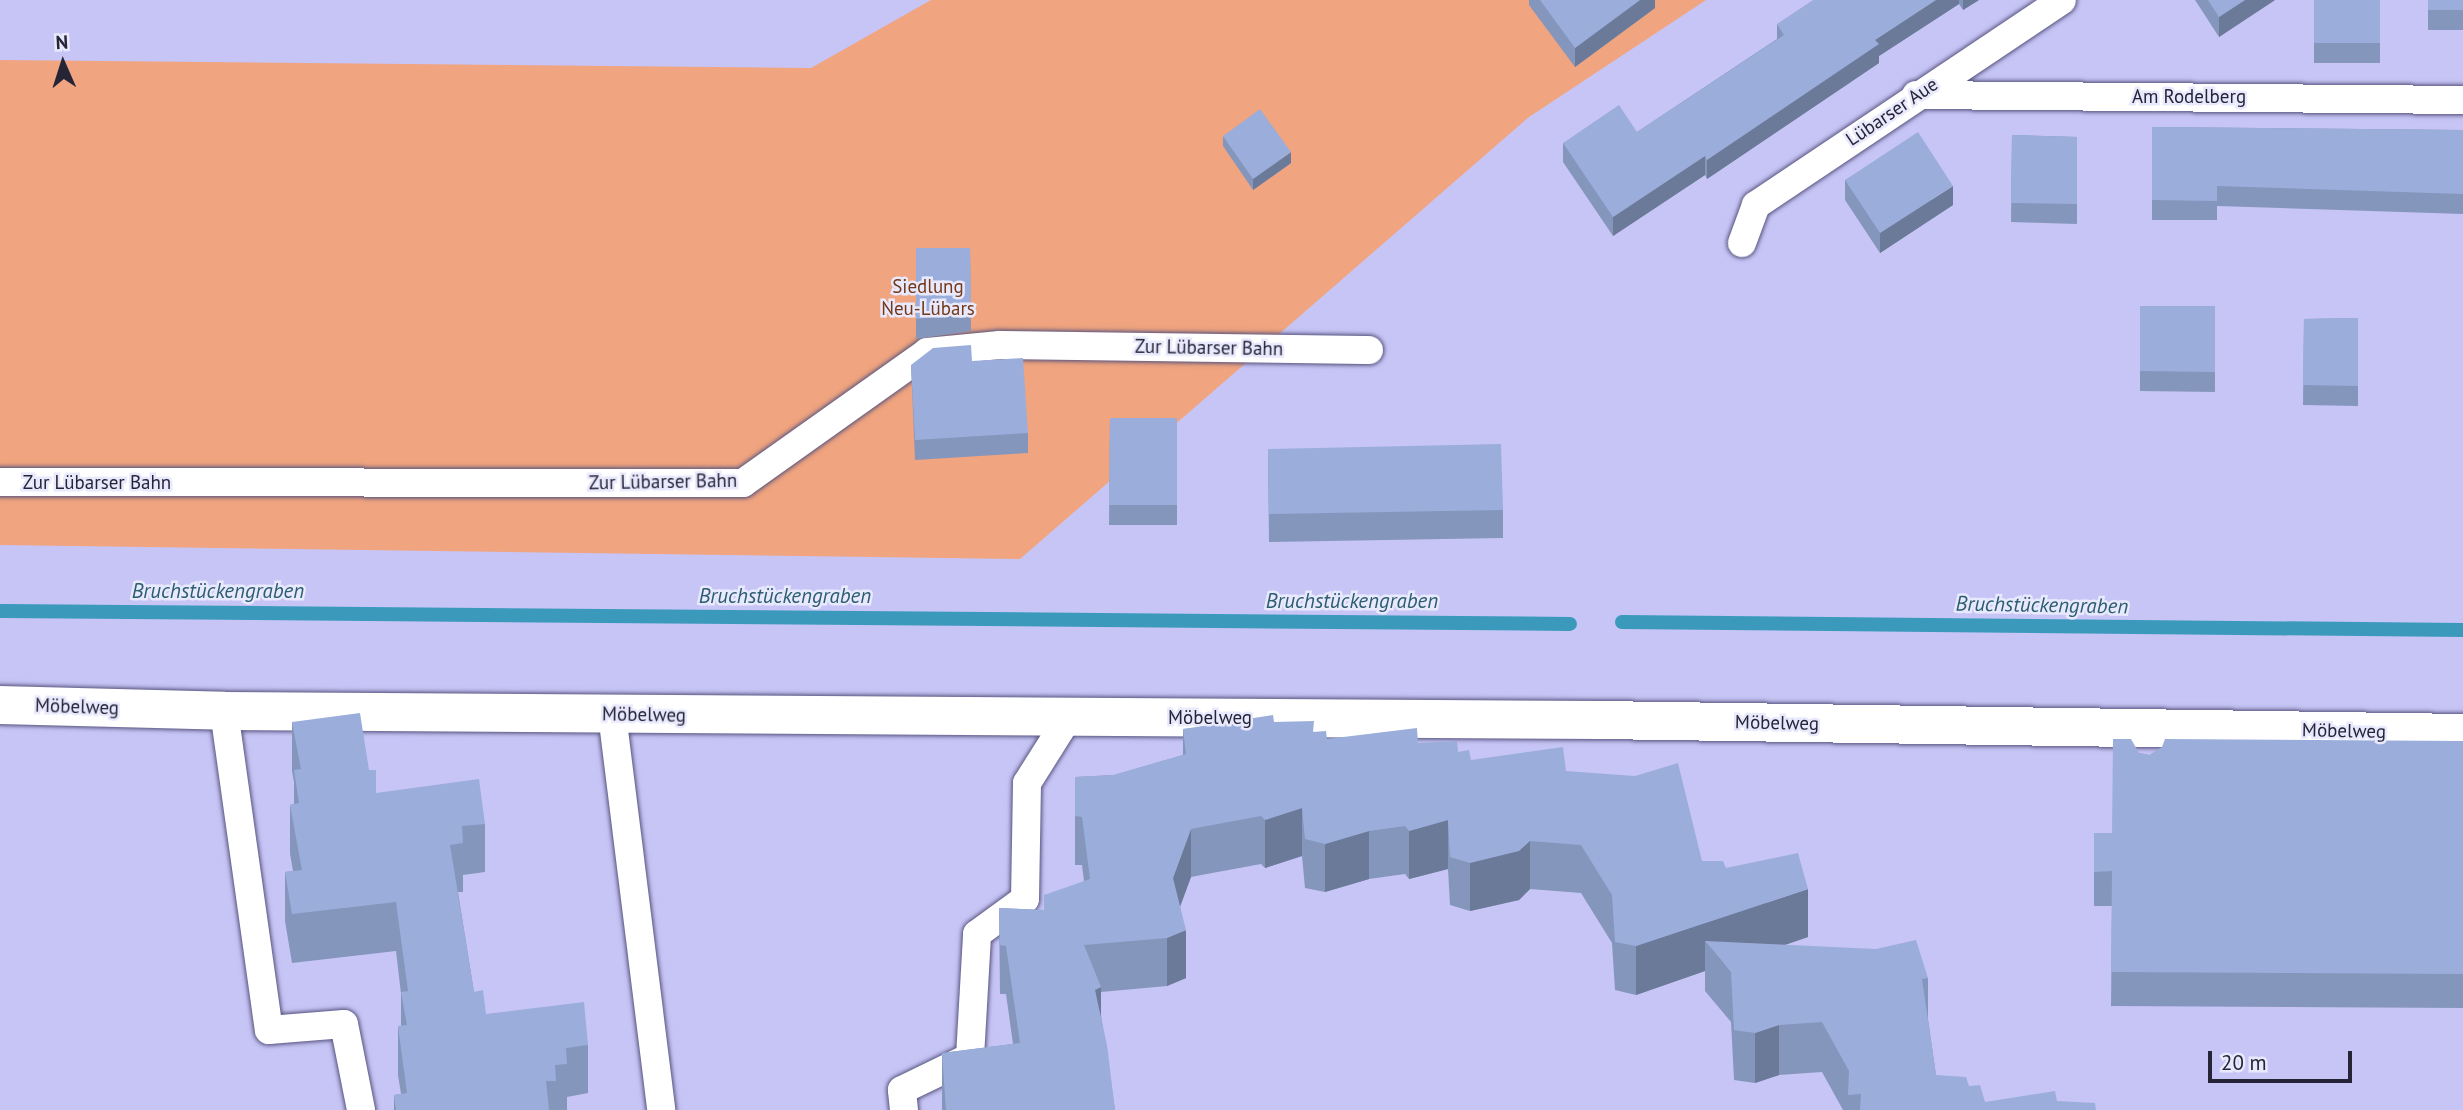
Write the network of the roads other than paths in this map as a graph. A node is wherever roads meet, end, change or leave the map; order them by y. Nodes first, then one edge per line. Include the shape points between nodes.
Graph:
1 (2062, 0) edge
2 (1916, 95) junction
3 (2463, 100) edge
4 (1742, 243) dead end
5 (1369, 350) dead end
6 (0, 482) edge
7 (0, 705) edge
8 (224, 711) junction
9 (612, 714) junction
10 (1068, 718) junction
11 (2463, 733) edge
12 (361, 1110) edge
13 (661, 1110) edge
14 (904, 1110) edge

1 - 2 lane, Lübarser Aue
2 - 3 lane, Am Rodelberg
2 - 4 lane, Lübarser Aue via 1756,205
5 - 6 lane, Zur Lübarser Bahn via 1000,345 927,352 743,483
7 - 8 street, Möbelweg
8 - 9 street, Möbelweg
8 - 12 lane via 269,1030 344,1024
9 - 10 street, Möbelweg
9 - 13 lane
10 - 11 street, Möbelweg via 2148,739
10 - 14 lane via 1027,783 1025,899 977,934 970,1057 902,1090

